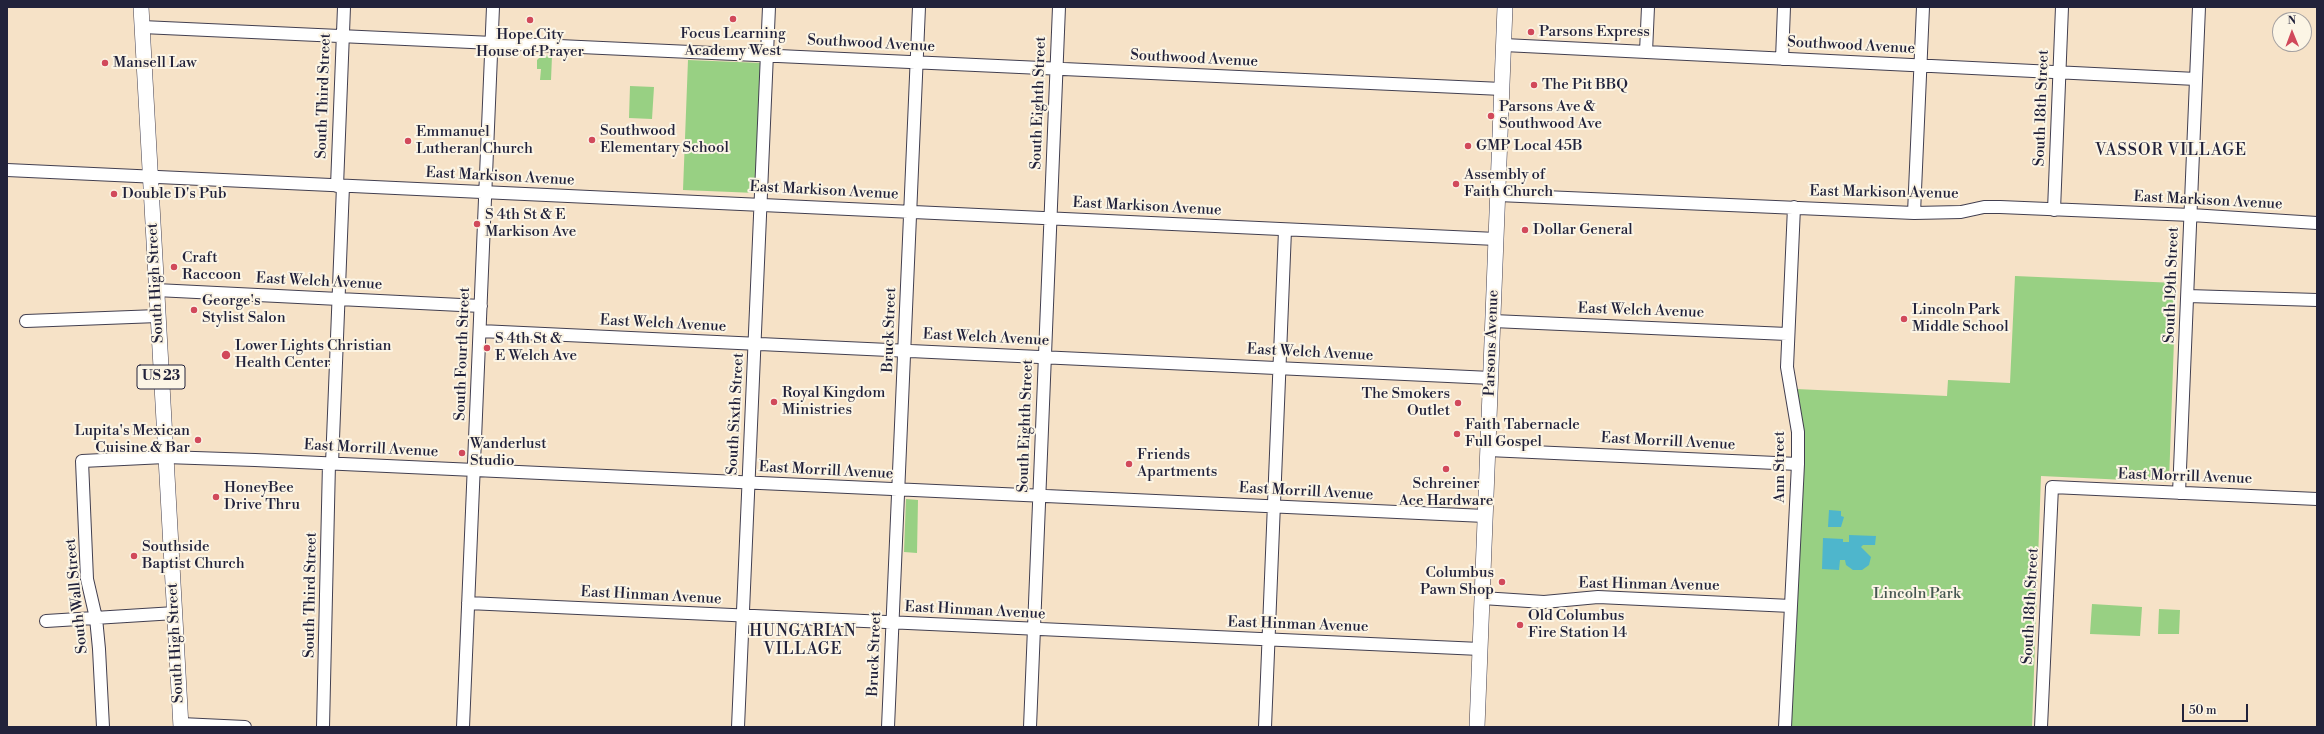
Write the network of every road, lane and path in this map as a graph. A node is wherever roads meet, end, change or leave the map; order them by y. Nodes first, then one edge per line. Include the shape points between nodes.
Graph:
1 (141, 7) edge
2 (344, 7) edge
3 (493, 7) edge
4 (769, 7) edge
5 (919, 7) edge
6 (1059, 7) edge
7 (1505, 7) edge
8 (1648, 7) edge
9 (1784, 7) edge
10 (1923, 7) edge
11 (2062, 7) edge
12 (2199, 7) edge
13 (142, 27) junction
14 (342, 36) junction
15 (492, 43) junction
16 (1504, 45) junction
17 (1646, 52) junction
18 (768, 55) junction
19 (1782, 59) junction
20 (917, 62) junction
21 (1920, 65) junction
22 (1056, 69) junction
23 (2060, 73) junction
24 (2196, 79) junction
25 (1502, 89) junction
26 (7, 170) edge
27 (150, 176) junction
28 (340, 186) junction
29 (486, 193) junction
30 (1498, 195) junction
31 (762, 204) junction
32 (1794, 207) junction
33 (2054, 210) junction
34 (911, 212) junction
35 (1914, 213) junction
36 (2191, 215) junction
37 (1050, 218) junction
38 (2317, 223) edge
39 (1288, 230) junction
40 (1496, 239) junction
41 (156, 290) junction
42 (2188, 296) junction
43 (338, 300) junction
44 (2317, 300) edge
45 (481, 306) junction
46 (158, 316) junction
47 (26, 321) dead end
48 (1493, 321) junction
49 (480, 332) junction
50 (1787, 334) junction
51 (756, 344) junction
52 (905, 351) junction
53 (1044, 357) junction
54 (1279, 368) junction
55 (1491, 378) junction
56 (1488, 450) junction
57 (165, 457) junction
58 (82, 461) joint
59 (330, 464) junction
60 (1798, 464) junction
61 (474, 470) junction
62 (749, 483) junction
63 (2052, 487) joint
64 (898, 490) junction
65 (2179, 493) junction
66 (1039, 496) junction
67 (2317, 499) edge
68 (1274, 507) junction
69 (1485, 516) junction
70 (1482, 598) junction
71 (468, 603) junction
72 (1791, 606) junction
73 (175, 613) junction
74 (744, 616) junction
75 (96, 618) junction
76 (46, 621) dead end
77 (892, 623) junction
78 (1033, 630) junction
79 (1268, 640) junction
80 (1480, 649) junction
81 (181, 726) edge
82 (103, 727) edge
83 (245, 727) edge
84 (323, 727) edge
85 (463, 727) edge
86 (738, 727) edge
87 (888, 727) edge
88 (1030, 727) edge
89 (1265, 727) edge
90 (1477, 727) edge
91 (1785, 727) edge
92 (2041, 727) edge

1 - 13 main road, South High Street / US 23
2 - 14 street, South Third Street
3 - 15 street, South Fourth Street
4 - 18 street, South Sixth Street
5 - 20 street, Bruck Street
6 - 22 street, South Eighth Street
7 - 16 main road, Parsons Avenue
8 - 17 street
9 - 19 street
10 - 21 street
11 - 23 street, South 18th Street
12 - 24 street, South 19th Street
13 - 14 street, Southwood Avenue
13 - 27 main road, South High Street / US 23
14 - 15 street, Southwood Avenue
14 - 28 street, South Third Street
15 - 18 street, Southwood Avenue
15 - 29 street, South Fourth Street
16 - 17 street, Southwood Avenue
16 - 25 main road, Parsons Avenue
17 - 19 street, Southwood Avenue
18 - 20 street, Southwood Avenue
18 - 31 street, South Sixth Street
19 - 21 street, Southwood Avenue
20 - 22 street, Southwood Avenue
20 - 34 street, Bruck Street
21 - 23 street, Southwood Avenue
21 - 35 street
22 - 25 street, Southwood Avenue
22 - 37 street, South Eighth Street
23 - 24 street, Southwood Avenue
23 - 33 street, South 18th Street
24 - 36 street, South 19th Street
25 - 30 main road, Parsons Avenue
26 - 27 street, East Markison Avenue
27 - 28 street, East Markison Avenue
27 - 41 main road, South High Street / US 23
28 - 29 street, East Markison Avenue
28 - 43 street, South Third Street
29 - 31 street, East Markison Avenue
29 - 45 street, South Fourth Street
30 - 32 street, East Markison Avenue
30 - 40 main road, Parsons Avenue
31 - 34 street, East Markison Avenue
31 - 51 street, South Sixth Street
32 - 35 street, East Markison Avenue
32 - 50 street, Ann Street
33 - 35 street, East Markison Avenue via 1984,207 1961,212
33 - 36 street, East Markison Avenue
34 - 37 street, East Markison Avenue
34 - 52 street, Bruck Street
36 - 38 street, East Markison Avenue
36 - 42 street, South 19th Street
37 - 39 street, East Markison Avenue
37 - 53 street, South Eighth Street
39 - 40 street, East Markison Avenue
39 - 54 street
40 - 48 main road, Parsons Avenue
41 - 43 street, East Welch Avenue
41 - 46 main road, South High Street / US 23
42 - 44 street
42 - 65 street, South 19th Street
43 - 45 street, East Welch Avenue
43 - 59 street, South Third Street
45 - 49 street, South Fourth Street
46 - 47 street
46 - 57 main road, South High Street / US 23
48 - 50 street, East Welch Avenue
48 - 55 main road, Parsons Avenue
49 - 51 street, East Welch Avenue
49 - 61 street, South Fourth Street
50 - 60 street, Ann Street via 1787,367 1798,432
51 - 52 street, East Welch Avenue
51 - 62 street, South Sixth Street
52 - 53 street, East Welch Avenue
52 - 64 street, Bruck Street
53 - 54 street, East Welch Avenue
53 - 66 street, South Eighth Street
54 - 55 street, East Welch Avenue
54 - 68 street
55 - 56 main road, Parsons Avenue
56 - 60 street, East Morrill Avenue
56 - 69 main road, Parsons Avenue
57 - 58 street, East Morrill Avenue
57 - 59 street, East Morrill Avenue
57 - 73 main road, South High Street / US 23
58 - 75 street, South Wall Street via 88,579
59 - 61 street, East Morrill Avenue
59 - 84 street, South Third Street
60 - 72 street, Ann Street
61 - 62 street, East Morrill Avenue
61 - 71 street, South Fourth Street
62 - 64 street, East Morrill Avenue
62 - 74 street, South Sixth Street
63 - 65 street, East Morrill Avenue
63 - 92 street, South 18th Street
64 - 66 street, East Morrill Avenue
64 - 77 street, Bruck Street
65 - 67 street, East Morrill Avenue
66 - 68 street, East Morrill Avenue
66 - 78 street, South Eighth Street
68 - 69 street, East Morrill Avenue
68 - 79 street
69 - 70 main road, Parsons Avenue
70 - 72 street, East Hinman Avenue via 1544,602 1598,597
70 - 80 main road, Parsons Avenue
71 - 74 street, East Hinman Avenue
71 - 85 street, South Fourth Street
72 - 91 street, Ann Street
73 - 75 street
73 - 81 main road, South High Street / US 23
74 - 77 street, East Hinman Avenue
74 - 86 street, South Sixth Street
75 - 76 street
75 - 82 street, South Wall Street
77 - 78 street, East Hinman Avenue
77 - 87 street, Bruck Street
78 - 79 street, East Hinman Avenue
78 - 88 street, South Eighth Street
79 - 80 street, East Hinman Avenue
79 - 89 street
80 - 90 main road, Parsons Avenue
81 - 83 street

